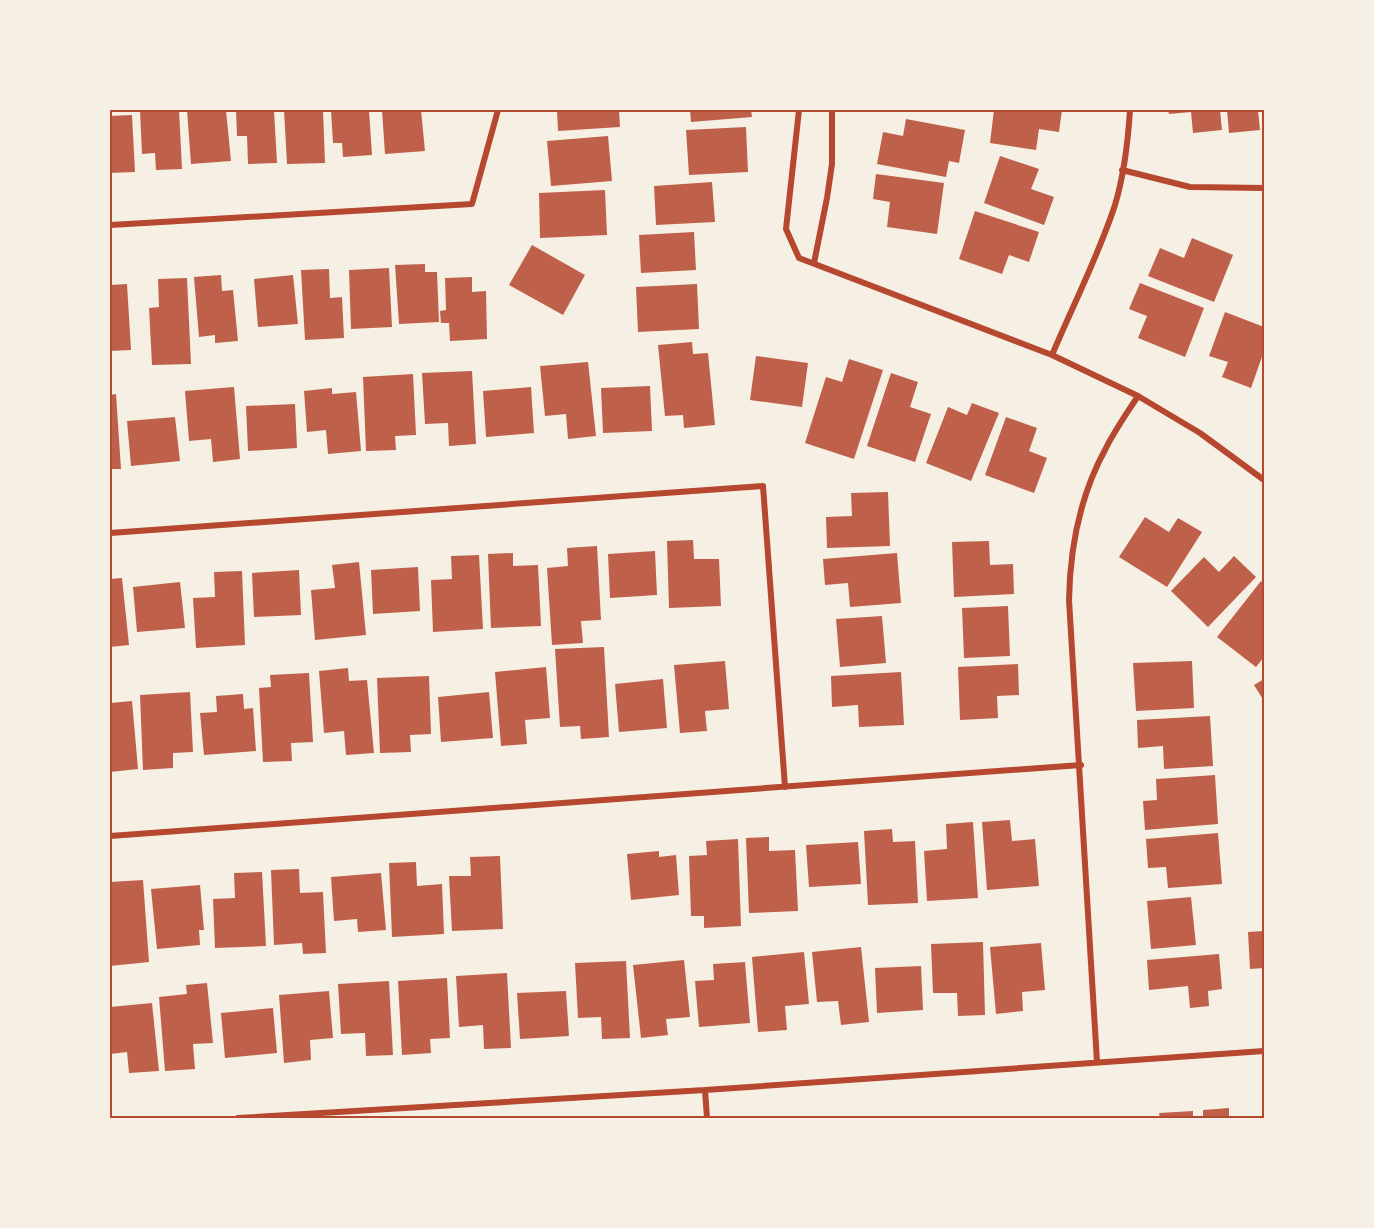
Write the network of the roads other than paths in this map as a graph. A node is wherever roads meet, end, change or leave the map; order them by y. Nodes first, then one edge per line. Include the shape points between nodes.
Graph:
1 (498, 110) edge
2 (799, 110) edge
3 (832, 110) edge
4 (1130, 110) edge
5 (1122, 170) junction
6 (1264, 188) edge
7 (110, 225) edge
8 (814, 263) junction
9 (1052, 354) junction
10 (1138, 396) junction
11 (1264, 480) edge
12 (110, 533) edge
13 (1080, 765) junction
14 (785, 787) junction
15 (110, 836) edge
16 (1264, 1051) edge
17 (1097, 1062) junction
18 (705, 1090) junction
19 (238, 1119) edge
20 (707, 1119) edge

1 - 7 street via 472,204
2 - 8 street via 786,229 800,258
3 - 8 street via 832,164
4 - 5 street
5 - 6 street via 1190,187
5 - 9 street via 1102,242
8 - 9 street
9 - 10 street
10 - 11 street via 1200,433
10 - 13 street via 1106,447 1089,484 1074,535 1069,600
12 - 14 street via 763,486
13 - 14 street
13 - 17 street
14 - 15 street
16 - 17 street
17 - 18 street
18 - 19 street
18 - 20 street

